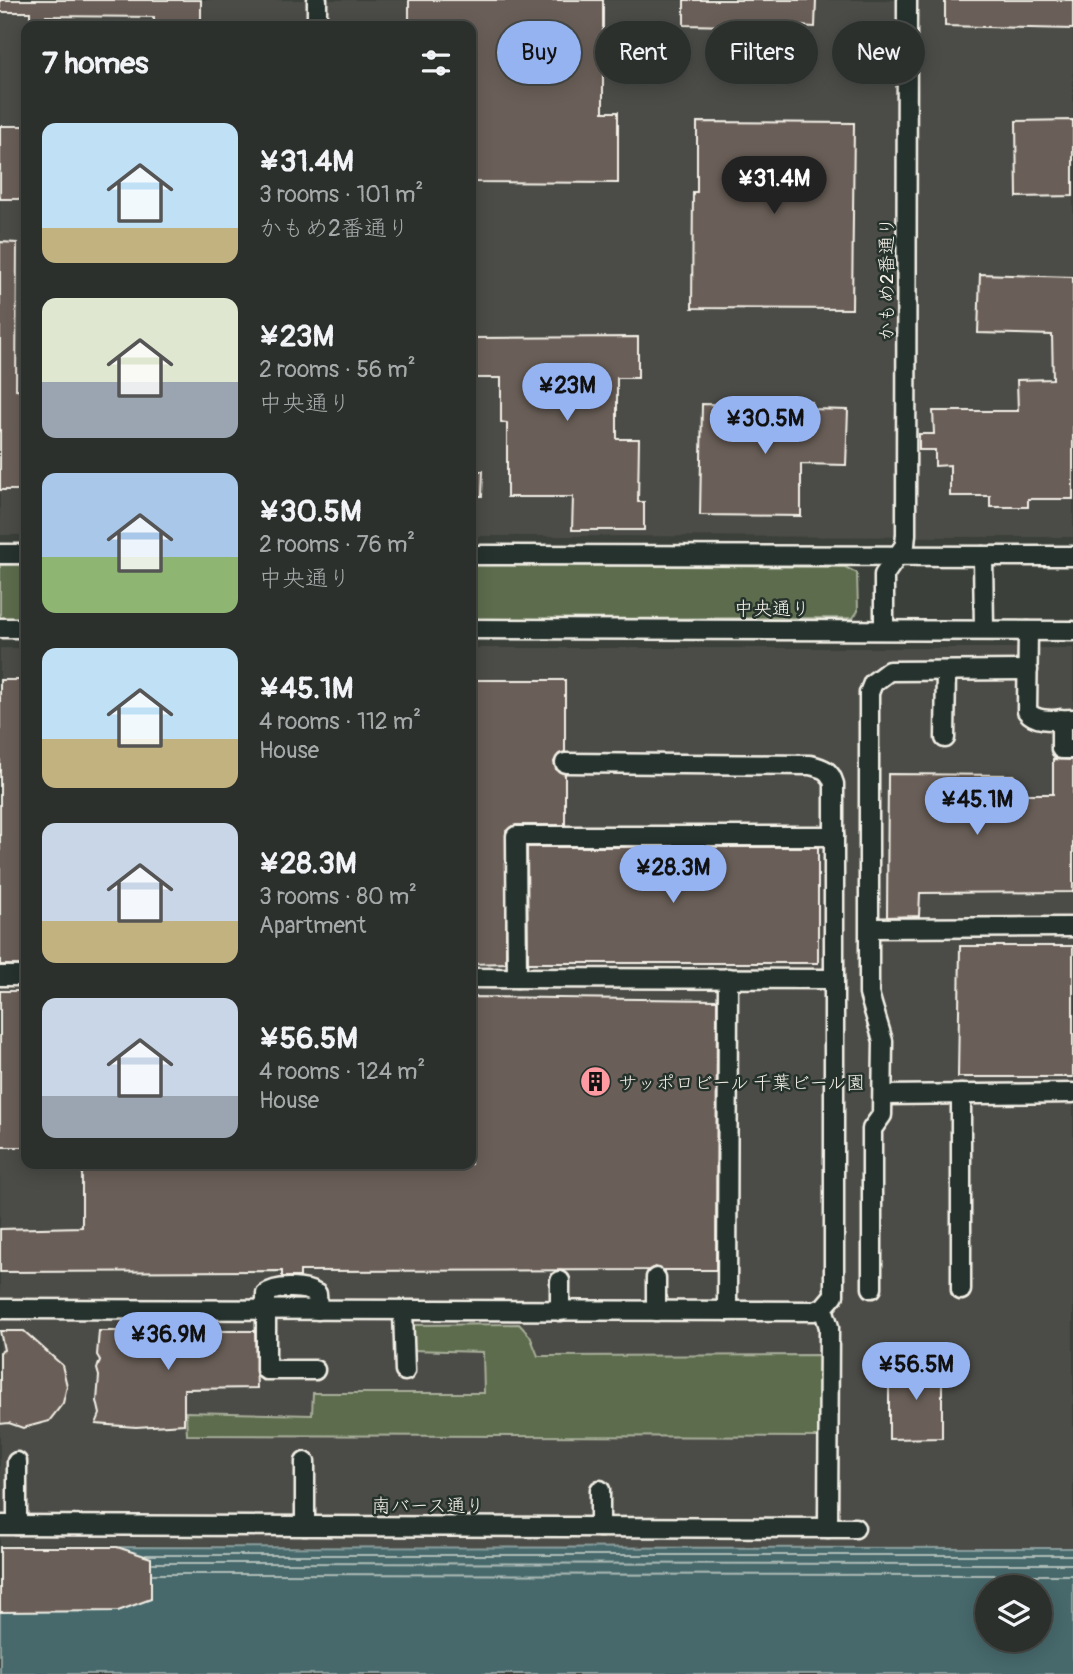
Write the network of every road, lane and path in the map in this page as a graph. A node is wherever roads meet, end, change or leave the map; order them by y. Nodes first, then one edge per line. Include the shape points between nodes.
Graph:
1 (317, 0) edge
2 (907, 0) edge
3 (317, 21) edge
4 (0, 554) edge
5 (21, 554) edge
6 (476, 555) edge
7 (899, 555) junction
8 (983, 556) junction
9 (1073, 556) edge
10 (0, 628) edge
11 (21, 628) edge
12 (476, 629) edge
13 (884, 629) junction
14 (984, 630) junction
15 (1028, 631) junction
16 (1073, 631) edge
17 (1028, 670) junction
18 (946, 671) junction
19 (1067, 719) edge
20 (945, 738) dead end
21 (1073, 749) edge
22 (565, 763) dead end
23 (834, 836) junction
24 (1073, 927) edge
25 (870, 928) junction
26 (0, 976) edge
27 (21, 976) edge
28 (476, 978) edge
29 (517, 978) junction
30 (728, 978) junction
31 (834, 979) junction
32 (1073, 1093) edge
33 (961, 1094) junction
34 (883, 1095) junction
35 (656, 1278) dead end
36 (560, 1280) dead end
37 (872, 1288) dead end
38 (961, 1290) dead end
39 (823, 1308) junction
40 (0, 1309) edge
41 (266, 1310) junction
42 (403, 1311) junction
43 (560, 1311) junction
44 (656, 1311) junction
45 (727, 1311) junction
46 (315, 1370) dead end
47 (405, 1371) dead end
48 (18, 1462) dead end
49 (305, 1462) dead end
50 (600, 1490) dead end
51 (9, 1525) edge
52 (305, 1526) junction
53 (600, 1527) junction
54 (828, 1528) junction
55 (856, 1528) dead end

1 - 3 street
2 - 7 street, かもめ2番通り via 906,534
4 - 5 street
6 - 7 street
7 - 8 street
7 - 13 street, かもめ2番通り via 884,575
8 - 9 street
8 - 14 street
10 - 11 street
12 - 13 street, 中央通り
13 - 14 street, 中央通り
14 - 15 street, 中央通り
15 - 16 street, 中央通り
15 - 17 street
17 - 18 street
17 - 19 street via 1030,715
18 - 20 street
18 - 25 street via 889,671 873,683 869,693
19 - 21 street via 1061,749
22 - 23 street via 824,768 834,785
23 - 29 street via 516,836
23 - 31 street
24 - 25 street
25 - 34 street via 869,994 882,1032
26 - 27 street
28 - 29 street
29 - 30 street
30 - 31 street
30 - 45 street
31 - 39 street via 834,1295
32 - 33 street
33 - 34 street
33 - 38 street
34 - 37 street via 882,1115 872,1129
35 - 44 street
36 - 43 street
39 - 45 street
39 - 54 street via 829,1327
40 - 41 street
41 - 42 street
41 - 46 street via 266,1370
42 - 43 street
42 - 47 street
43 - 44 street
44 - 45 street
48 - 51 street
49 - 52 street
50 - 53 street
51 - 52 street, 南バース通り
52 - 53 street, 南バース通り
53 - 54 street, 南バース通り
54 - 55 street, 南バース通り

